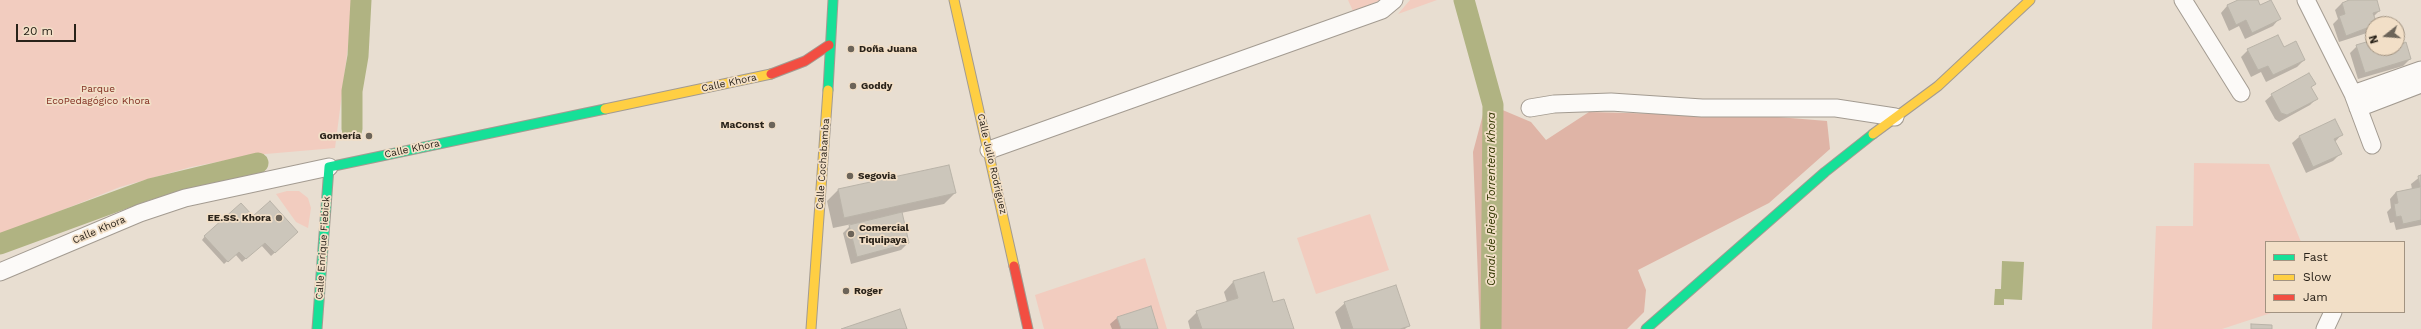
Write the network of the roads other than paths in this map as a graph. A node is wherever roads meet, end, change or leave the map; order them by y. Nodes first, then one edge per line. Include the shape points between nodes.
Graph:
1 (833, 0) edge
2 (954, 0) edge
3 (1394, 0) edge
4 (2030, 0) edge
5 (2183, 0) edge
6 (2306, 0) edge
7 (829, 45) junction
8 (2421, 70) edge
9 (2421, 84) edge
10 (2241, 93) dead end
11 (2355, 101) junction
12 (1530, 108) dead end
13 (1895, 117) junction
14 (2372, 145) dead end
15 (989, 150) junction
16 (329, 167) junction
17 (0, 272) edge
18 (2333, 313) edge
19 (317, 329) edge
20 (811, 329) edge
21 (1028, 329) edge
22 (1646, 329) edge
23 (2325, 329) edge

1 - 7 main road, Calle Cochabamba
2 - 15 main road, Calle Julio Rodriguez
3 - 15 street via 1382,10
4 - 13 main road via 1938,86
5 - 10 street
6 - 11 street
7 - 16 main road, Calle Khora via 805,61 781,72
7 - 20 main road, Calle Cochabamba
8 - 11 street
9 - 11 street
11 - 14 street
12 - 13 street via 1554,104 1611,102 1702,108 1836,108
13 - 22 main road via 1808,187
15 - 21 main road, Calle Julio Rodriguez
16 - 17 street, Calle Khora via 185,198 140,213
16 - 19 main road, Calle Enrique Fiebick
18 - 23 street

